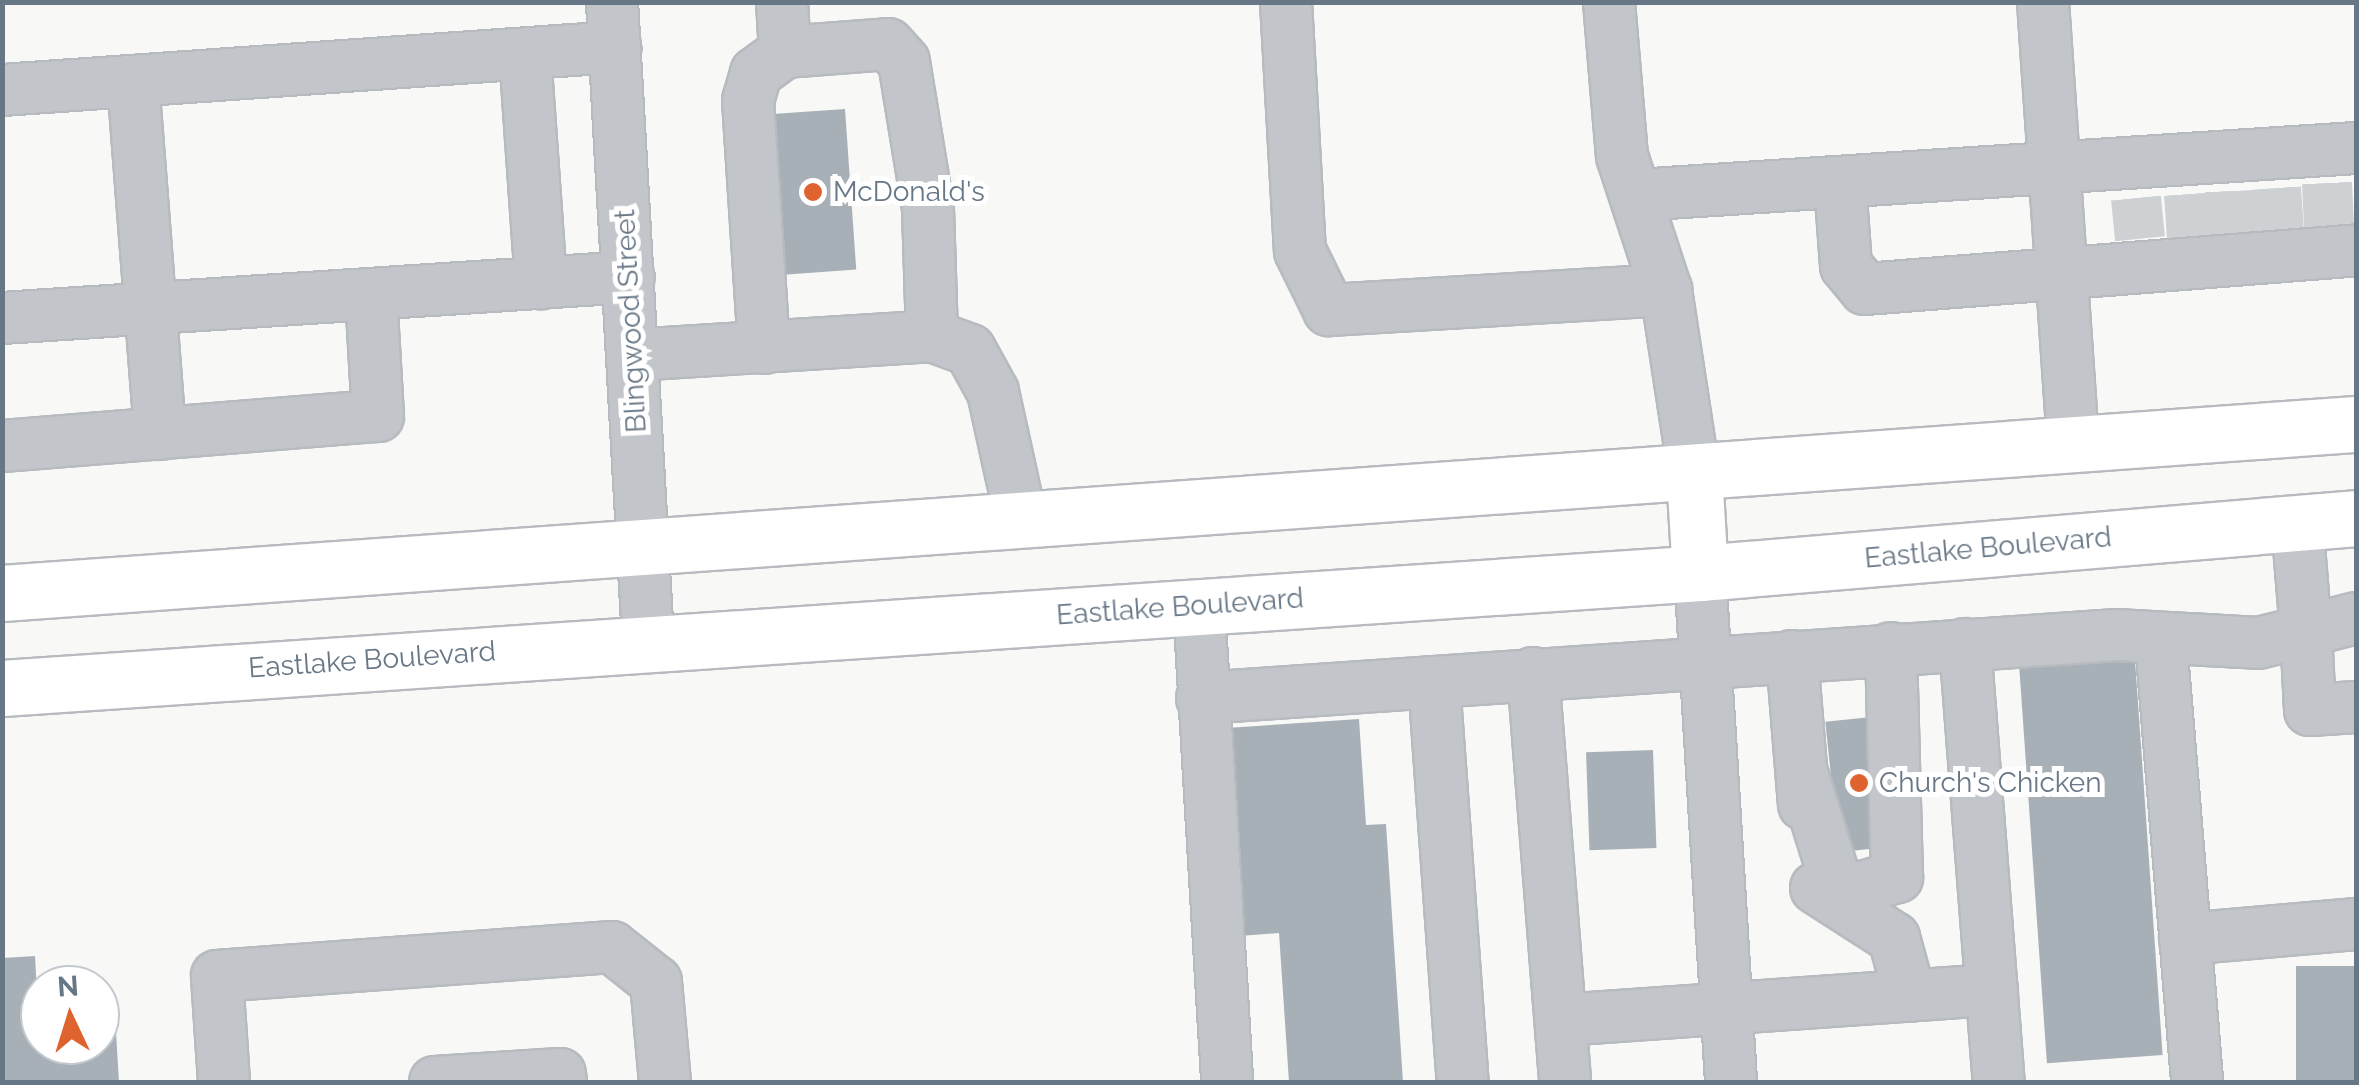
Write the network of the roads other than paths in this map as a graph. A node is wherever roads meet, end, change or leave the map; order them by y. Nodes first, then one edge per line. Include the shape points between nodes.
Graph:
1 (782, 2) edge
2 (1286, 2) edge
3 (1608, 2) edge
4 (2042, 2) edge
5 (614, 25) edge
6 (785, 52) junction
7 (525, 54) junction
8 (133, 81) junction
9 (2, 90) edge
10 (2054, 171) junction
11 (1840, 184) junction
12 (1637, 196) junction
13 (2337, 202) edge
14 (2233, 212) junction
15 (2138, 218) junction
16 (2061, 276) junction
17 (629, 277) junction
18 (541, 283) junction
19 (1666, 290) junction
20 (371, 294) junction
21 (151, 309) junction
22 (2, 318) edge
23 (932, 336) junction
24 (764, 348) junction
25 (634, 355) junction
26 (2356, 424) edge
27 (160, 434) junction
28 (2073, 445) junction
29 (2, 446) edge
30 (1694, 473) junction
31 (2356, 518) edge
32 (1021, 519) junction
33 (2297, 522) junction
34 (645, 548) junction
35 (1700, 573) junction
36 (2, 592) edge
37 (1199, 607) junction
38 (2356, 618) edge
39 (2306, 631) junction
40 (648, 639) junction
41 (2161, 642) junction
42 (1965, 644) junction
43 (1892, 648) junction
44 (1792, 656) junction
45 (1706, 661) junction
46 (1534, 673) junction
47 (1434, 682) junction
48 (2, 688) edge
49 (1202, 698) junction
50 (2356, 707) edge
51 (1802, 773) junction
52 (2356, 924) edge
53 (2185, 939) junction
54 (1992, 990) junction
55 (1910, 996) junction
56 (1726, 1008) junction
57 (1561, 1020) junction
58 (224, 1082) edge
59 (435, 1082) edge
60 (561, 1082) edge
61 (665, 1082) edge
62 (1227, 1082) edge
63 (1463, 1082) edge
64 (1565, 1082) edge
65 (1731, 1082) edge
66 (1999, 1082) edge
67 (2196, 1082) edge

1 - 6 street
2 - 19 street via 1300,252 1329,310
3 - 12 street via 1622,156
4 - 10 street
5 - 7 street
5 - 17 street, Blingwood Street
6 - 23 street via 888,44 904,62 928,209
6 - 24 street via 756,74 748,101
7 - 8 street
7 - 18 street
8 - 9 street
8 - 21 street
10 - 11 street
10 - 15 street
10 - 16 street
11 - 12 street
11 - 16 street via 1846,266 1865,289
12 - 19 street
13 - 14 street
13 - 14 street
14 - 15 street
14 - 15 street
15 - 16 street
16 - 28 street
17 - 18 street
17 - 25 street, Blingwood Street
18 - 20 street
19 - 30 street
20 - 21 street
20 - 27 street via 378,416
21 - 22 street
21 - 27 street
23 - 24 street
23 - 32 street via 970,350 993,392
24 - 25 street
25 - 34 street, Blingwood Street
26 - 28 main road
27 - 29 street
28 - 30 main road
30 - 32 main road
30 - 35 main road
31 - 33 main road, Eastlake Boulevard
32 - 34 main road
33 - 35 main road, Eastlake Boulevard
33 - 39 street
34 - 36 main road
34 - 40 street, Blingwood Street
35 - 37 main road, Eastlake Boulevard
35 - 45 street
37 - 40 main road, Eastlake Boulevard
37 - 49 street
38 - 39 street
39 - 41 street via 2258,642
39 - 50 street via 2310,710
40 - 48 main road, Eastlake Boulevard
41 - 42 street via 2117,635
41 - 53 street
42 - 43 street
42 - 54 street
43 - 44 street
43 - 51 street via 1897,877 1855,888 1835,879
44 - 45 street
44 - 51 street
45 - 46 street
45 - 56 street
46 - 47 street
46 - 57 street
47 - 49 street
47 - 63 street
49 - 62 street
51 - 55 street via 1806,869 1821,896 1894,938
52 - 53 street
53 - 67 street
54 - 55 street
54 - 66 street
55 - 56 street
56 - 57 street
56 - 65 street
57 - 64 street
58 - 61 street via 217,976 612,947 656,982
59 - 60 street via 560,1074

